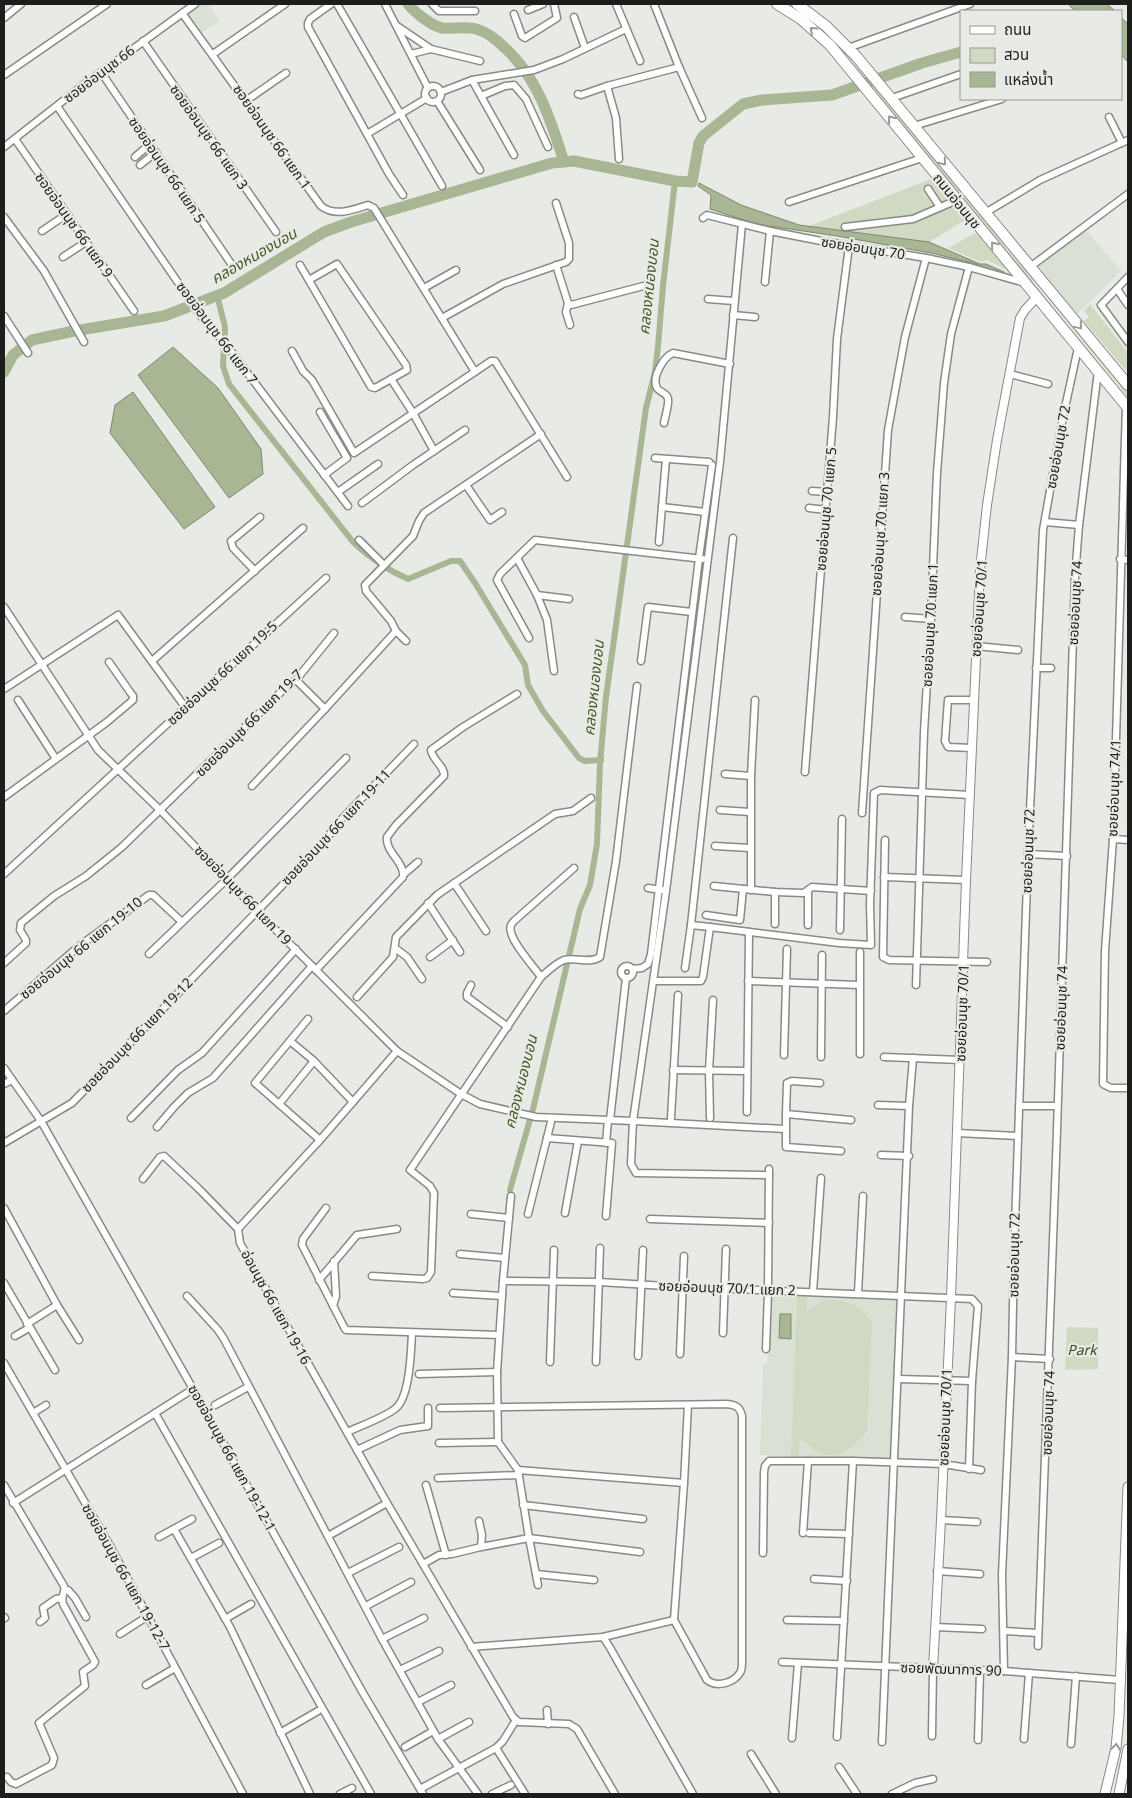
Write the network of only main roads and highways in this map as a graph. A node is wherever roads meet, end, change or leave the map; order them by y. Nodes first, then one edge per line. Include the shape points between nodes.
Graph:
1 (777, 4) edge
2 (797, 4) edge
3 (1048, 288) junction
4 (1036, 298) junction
5 (1128, 385) edge
6 (1127, 407) edge
7 (1128, 1487) edge
8 (1128, 1749) edge
9 (1105, 1794) edge
10 (1119, 1794) edge

4 -> 1 main road, ถนนอ่อนนุช via 844,63 815,32
2 -> 3 main road, ถนนอ่อนนุช via 826,26 856,56
3 - 4 main road
3 -> 5 main road, ถนนอ่อนนุช
4 - 6 main road, ถนนอ่อนนุช
9 -> 7 main road via 1116,1748
8 - 10 main road

